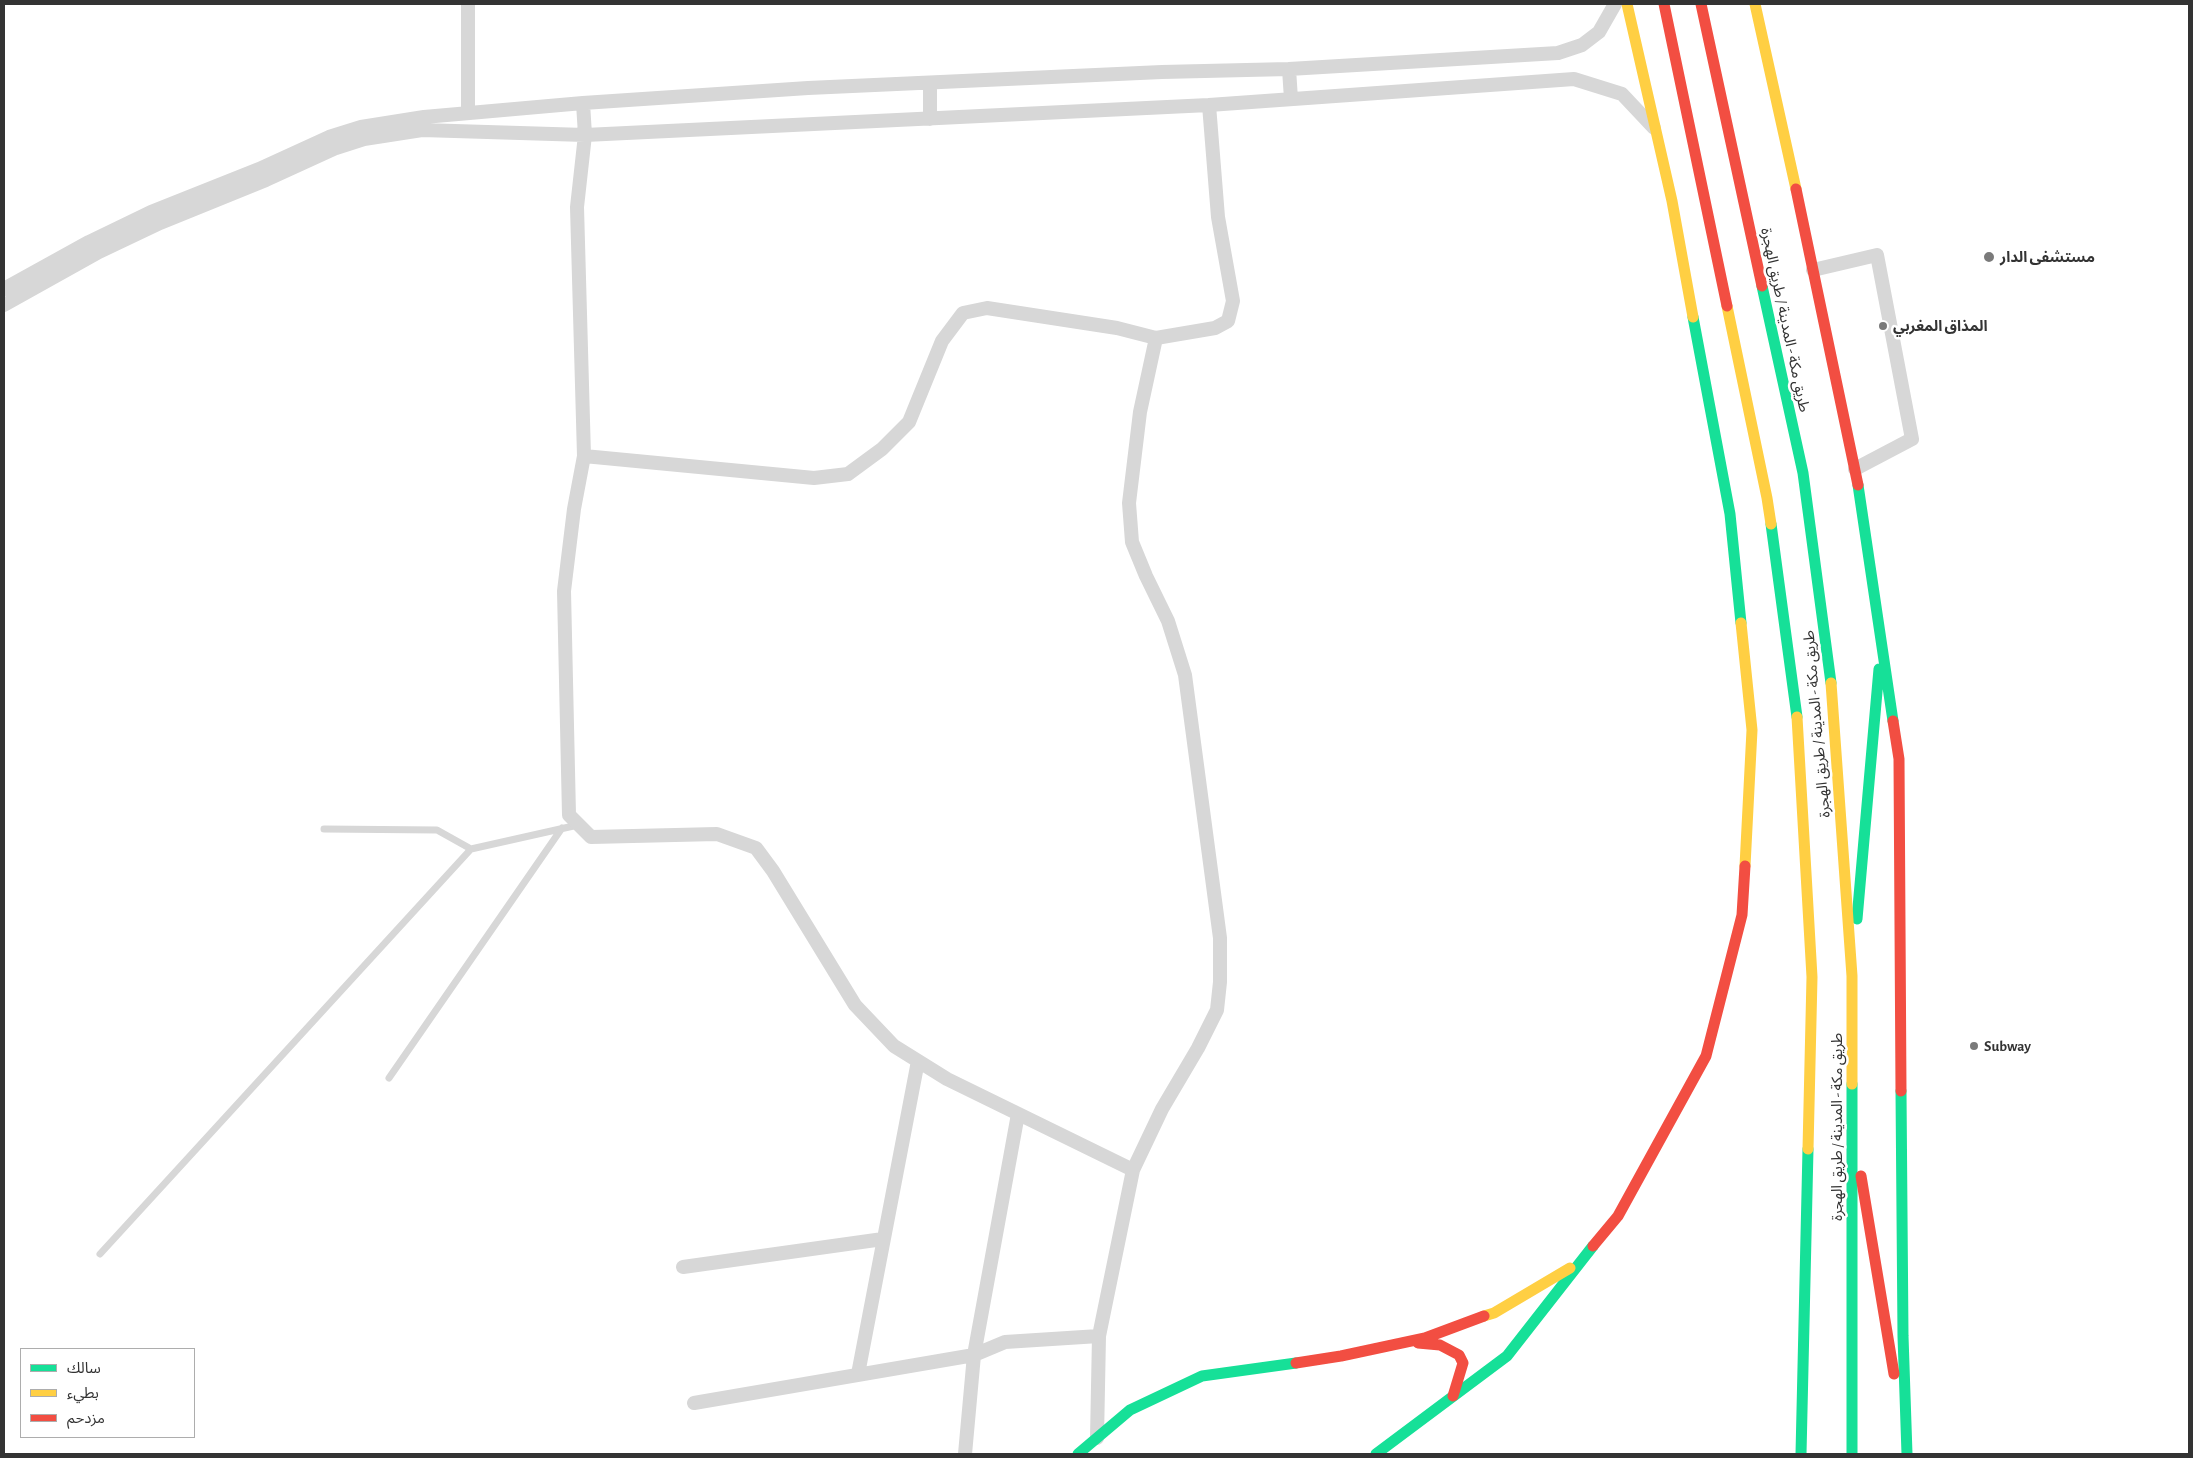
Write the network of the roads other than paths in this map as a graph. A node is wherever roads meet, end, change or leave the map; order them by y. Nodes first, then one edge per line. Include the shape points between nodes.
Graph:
1 (468, 4) edge
2 (1615, 4) edge
3 (1627, 4) edge
4 (1664, 4) edge
5 (1701, 4) edge
6 (1754, 4) edge
7 (1289, 70) junction
8 (930, 83) junction
9 (1291, 99) junction
10 (583, 103) junction
11 (1209, 105) junction
12 (468, 113) junction
13 (930, 119) junction
14 (1656, 130) junction
15 (585, 135) junction
16 (1813, 270) junction
17 (4, 289) edge
18 (4, 305) edge
19 (1156, 338) junction
20 (584, 456) junction
21 (1855, 469) junction
22 (1882, 635) junction
23 (578, 825) junction
24 (562, 828) junction
25 (324, 829) dead end
26 (471, 849) junction
27 (1852, 976) junction
28 (918, 1061) junction
29 (389, 1078) dead end
30 (1018, 1114) junction
31 (1852, 1126) junction
32 (1134, 1170) junction
33 (883, 1239) junction
34 (100, 1254) dead end
35 (1580, 1262) junction
36 (683, 1267) dead end
37 (1098, 1336) junction
38 (1404, 1343) junction
39 (974, 1355) junction
40 (858, 1374) junction
41 (1452, 1396) junction
42 (694, 1403) dead end
43 (1097, 1438) junction
44 (1907, 1453) edge
45 (966, 1454) edge
46 (1078, 1454) edge
47 (1376, 1454) edge
48 (1801, 1454) edge
49 (1852, 1454) edge

1 - 12 street
2 - 7 street via 1599,32 1582,45 1558,53
3 - 14 main road
4 - 48 main road, طريق مكة - المدينة / طريق الهجرة via 1767,498 1797,717 1812,977
5 - 27 main road, طريق مكة - المدينة / طريق الهجرة via 1802,474 1830,674
6 - 16 main road
7 - 8 street via 1162,72
7 - 9 street
8 - 10 street
8 - 13 street
9 - 11 street
9 - 14 street via 1574,79 1622,94
10 - 12 street
10 - 15 street
11 - 13 street
11 - 19 street via 1218,217 1233,301 1228,321 1215,328
12 - 17 street via 361,127 329,137 151,212 88,242
13 - 15 street
14 - 35 main road via 1730,514 1752,730 1742,915 1706,1056 1618,1216
15 - 18 street via 422,130 364,139 160,223 99,252
15 - 20 street via 576,207
16 - 21 main road
16 - 21 street via 1877,255 1912,439
19 - 20 street via 1117,328 987,308 963,313 942,341 909,422 848,474 814,478
19 - 32 street via 1140,412 1128,503 1132,542 1168,621 1185,675 1220,938 1220,982 1217,1010 1162,1109
20 - 23 street via 564,591 569,815
21 - 22 main road
22 - 27 main road
22 - 44 main road via 1899,759 1903,1336
23 - 24 lane
23 - 28 street via 591,837 717,834 756,848 855,1005 894,1046
24 - 26 lane
24 - 29 lane
25 - 26 lane via 437,830
26 - 34 lane
27 - 31 main road, طريق مكة - المدينة / طريق الهجرة
28 - 30 street
28 - 33 street
30 - 32 street
30 - 39 street
31 - 44 main road
31 - 49 main road, طريق مكة - المدينة / طريق الهجرة
32 - 37 street
33 - 36 street
33 - 40 street
35 - 38 main road via 1494,1313
35 - 41 main road via 1507,1356
37 - 39 street via 1005,1342
37 - 43 street
38 - 41 main road via 1440,1344 1459,1355 1463,1364
38 - 43 main road via 1341,1356 1202,1376 1130,1410
39 - 40 street
39 - 45 street
40 - 42 street
41 - 47 main road
43 - 46 main road

